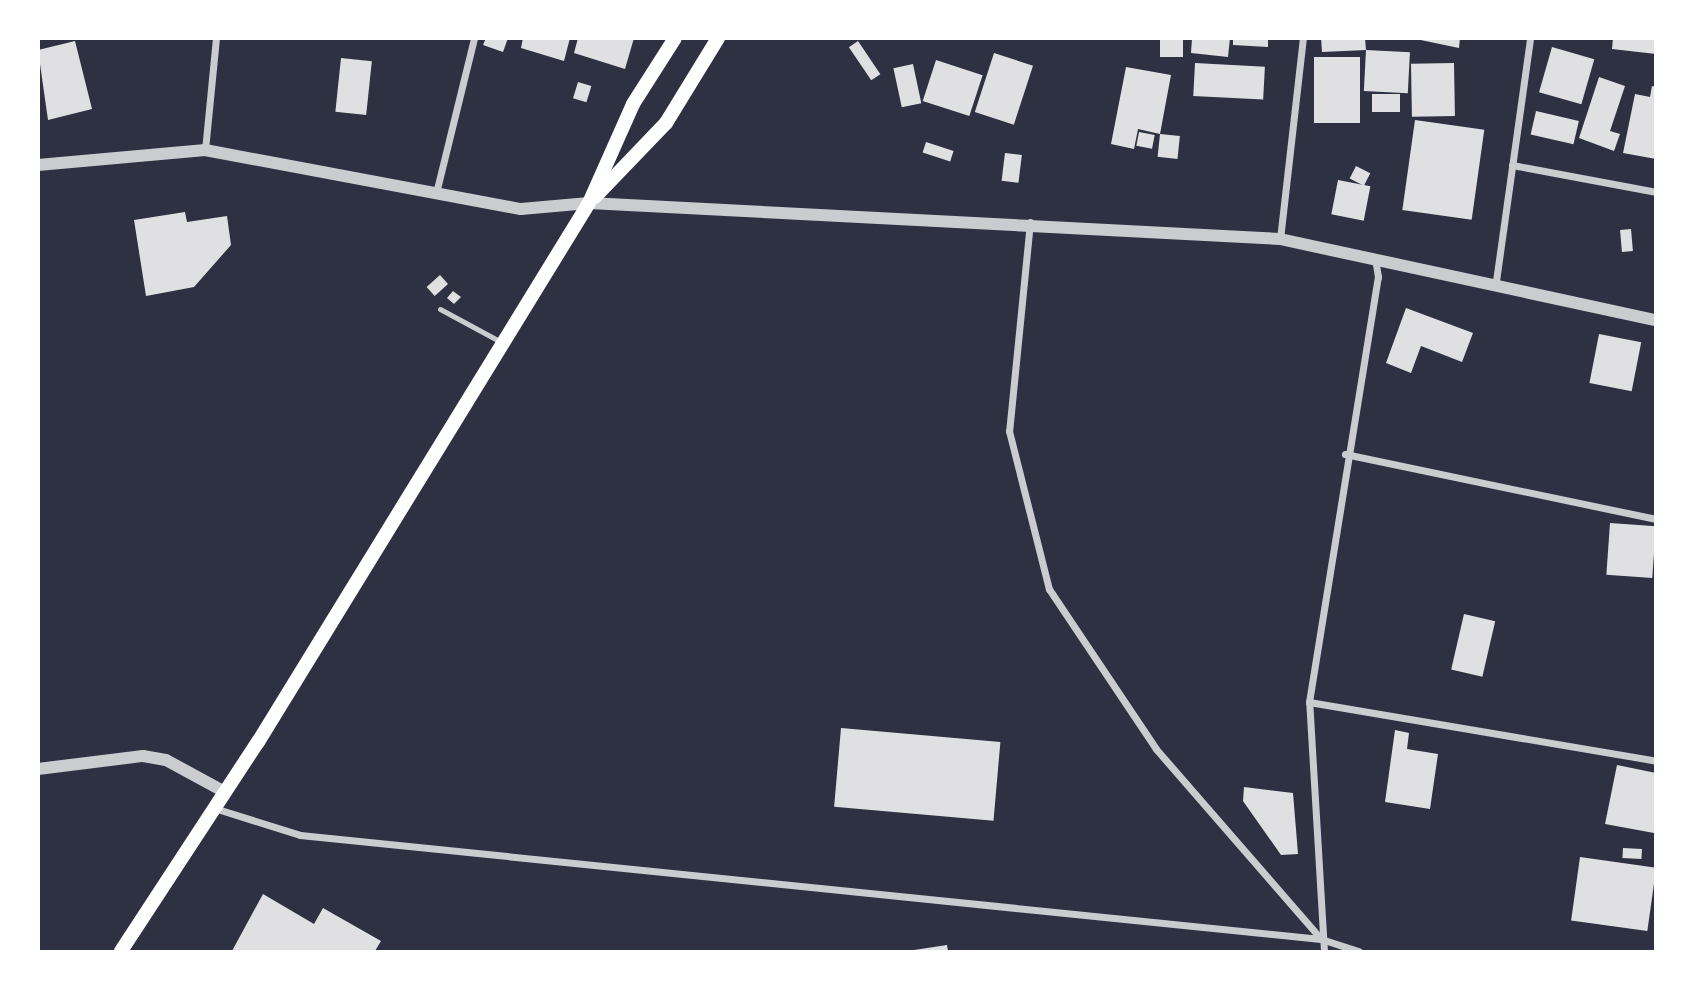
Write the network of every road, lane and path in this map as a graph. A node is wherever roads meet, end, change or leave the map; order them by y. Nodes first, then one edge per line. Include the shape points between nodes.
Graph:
1 (216, 38) edge
2 (474, 38) edge
3 (675, 38) edge
4 (719, 38) edge
5 (1303, 38) edge
6 (1530, 38) edge
7 (205, 150) junction
8 (38, 165) edge
9 (1512, 165) junction
10 (1656, 192) edge
11 (436, 193) junction
12 (589, 202) junction
13 (1030, 221) junction
14 (1280, 239) junction
15 (1375, 257) junction
16 (1496, 281) junction
17 (440, 309) dead end
18 (1656, 320) edge
19 (501, 342) junction
20 (1345, 454) junction
21 (1656, 519) edge
22 (1309, 702) junction
23 (1656, 761) edge
24 (38, 769) edge
25 (225, 792) junction
26 (214, 808) junction
27 (1321, 939) junction
28 (121, 951) edge
29 (1324, 951) edge
30 (1359, 951) edge

1 - 7 street
2 - 11 street
3 - 12 main road via 633,104
4 - 12 main road via 666,124
5 - 14 street
6 - 9 street
7 - 8 street
7 - 11 street
9 - 10 street
9 - 16 street
11 - 12 street via 521,209
12 - 13 street
12 - 19 main road
13 - 14 street
13 - 27 street via 1009,431 1049,589 1156,749
14 - 15 street
15 - 16 street
15 - 20 street via 1378,276
16 - 18 street
17 - 19 lane
19 - 25 main road
20 - 21 street
20 - 22 street
22 - 23 street
22 - 27 street
24 - 25 street via 143,756 166,760
25 - 26 main road
26 - 27 street via 300,835
26 - 28 main road
27 - 29 street
27 - 30 street

